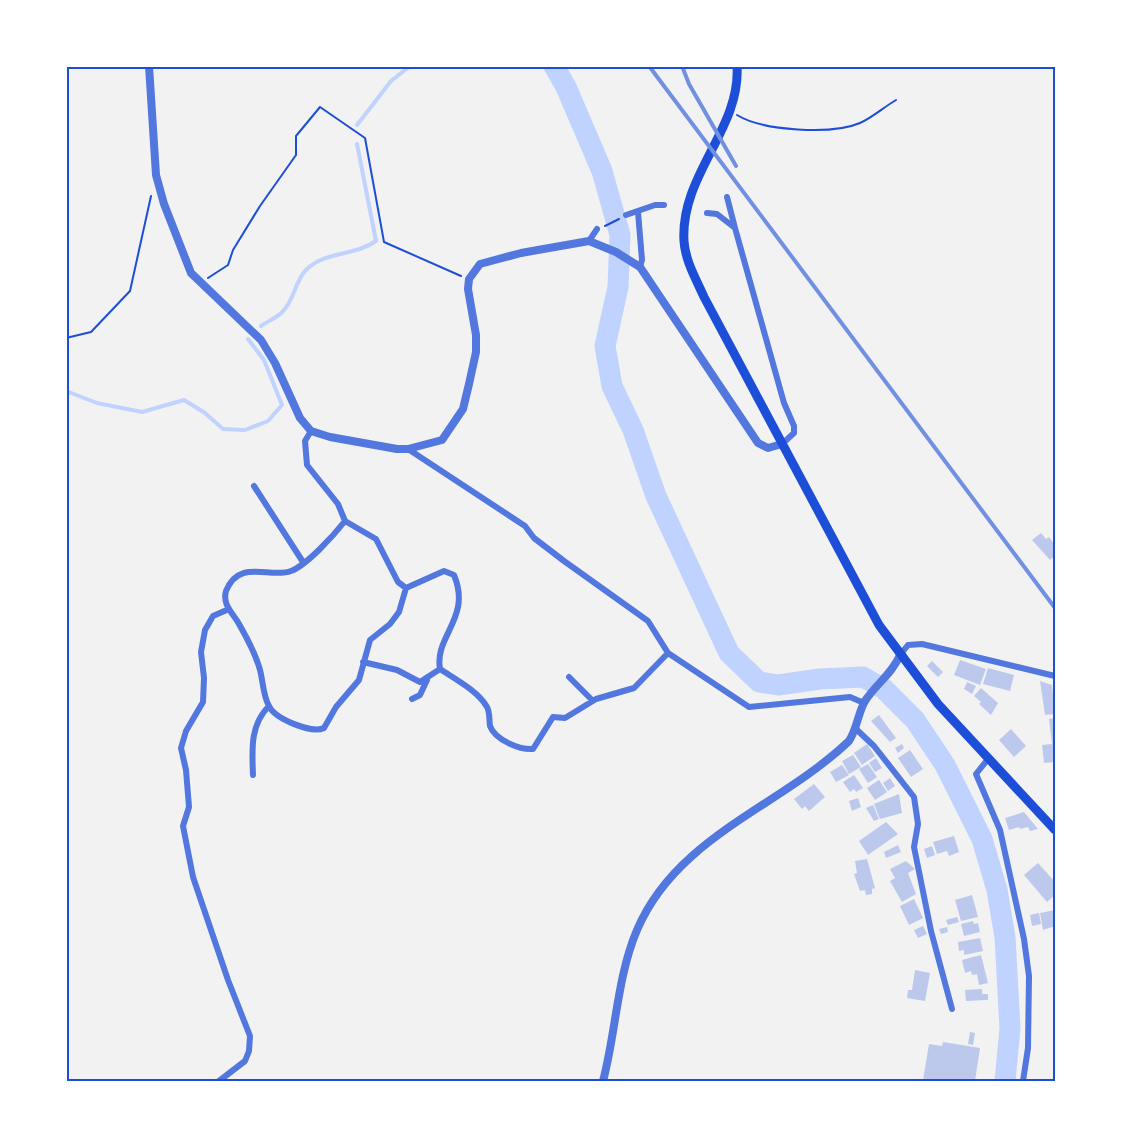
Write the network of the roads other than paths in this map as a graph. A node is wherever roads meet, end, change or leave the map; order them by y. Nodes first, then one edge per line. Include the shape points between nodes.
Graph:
1 (149, 66) edge
2 (737, 66) edge
3 (727, 197) dead end
4 (664, 205) dead end
5 (638, 212) junction
6 (707, 213) dead end
7 (626, 216) road end
8 (735, 228) junction
9 (597, 230) road end
10 (589, 241) junction
11 (640, 267) junction
12 (311, 431) junction
13 (782, 444) junction
14 (408, 449) junction
15 (254, 486) dead end
16 (345, 521) junction
17 (303, 562) junction
18 (406, 588) junction
19 (229, 609) junction
20 (668, 653) junction
21 (900, 655) junction
22 (363, 662) junction
23 (440, 669) junction
24 (569, 676) dead end
25 (1055, 676) edge
26 (428, 679) junction
27 (412, 699) dead end
28 (593, 701) junction
29 (864, 703) junction
30 (269, 706) junction
31 (856, 729) junction
32 (988, 759) junction
33 (254, 775) dead end
34 (1055, 830) edge
35 (952, 1009) dead end
36 (219, 1081) edge
37 (603, 1081) edge
38 (1023, 1081) edge

1 - 12 street via 156,175 191,273 261,340 290,402
2 - 13 main road via 736,93 687,204 684,241 704,297
3 - 8 street
4 - 5 street
5 - 7 street
5 - 11 street
6 - 8 street via 717,214
8 - 13 street via 780,393 794,426 794,433
9 - 10 street
10 - 11 street
10 - 14 street via 480,264 469,279 476,352 463,409 442,440
11 - 13 street via 758,442 768,448
12 - 14 street
12 - 16 street via 305,441 307,465 338,504
13 - 21 main road via 862,596
14 - 20 street via 525,526 564,561 623,600 648,621
15 - 17 street
16 - 17 street
16 - 18 street via 376,539 398,582
17 - 19 street via 280,574 256,569 245,573 226,592
18 - 22 street via 399,612 370,640
18 - 23 street via 444,571 454,575 458,584 455,622 438,658
19 - 30 street via 260,667
19 - 36 street via 213,616 205,630 201,652 203,702 181,747 189,807 183,826 193,877 250,1036 245,1061
20 - 28 street via 634,688
20 - 29 street via 749,707 850,697
21 - 25 street via 908,645 922,644
21 - 29 street via 890,675
21 - 32 main road
22 - 26 street via 397,670 420,682
22 - 30 street via 359,680 318,731 286,722
23 - 26 street
23 - 28 street via 475,693 487,708 491,728 497,734 525,750 533,749 553,717 565,718
24 - 28 street
26 - 27 street via 420,695
29 - 31 street
30 - 33 street via 259,716 254,730
31 - 35 street via 914,797 918,824 914,847
31 - 37 street via 840,750 702,846 665,883 645,914 630,950
32 - 34 main road
32 - 38 street via 976,774 1009,862 1029,976 1028,1048

